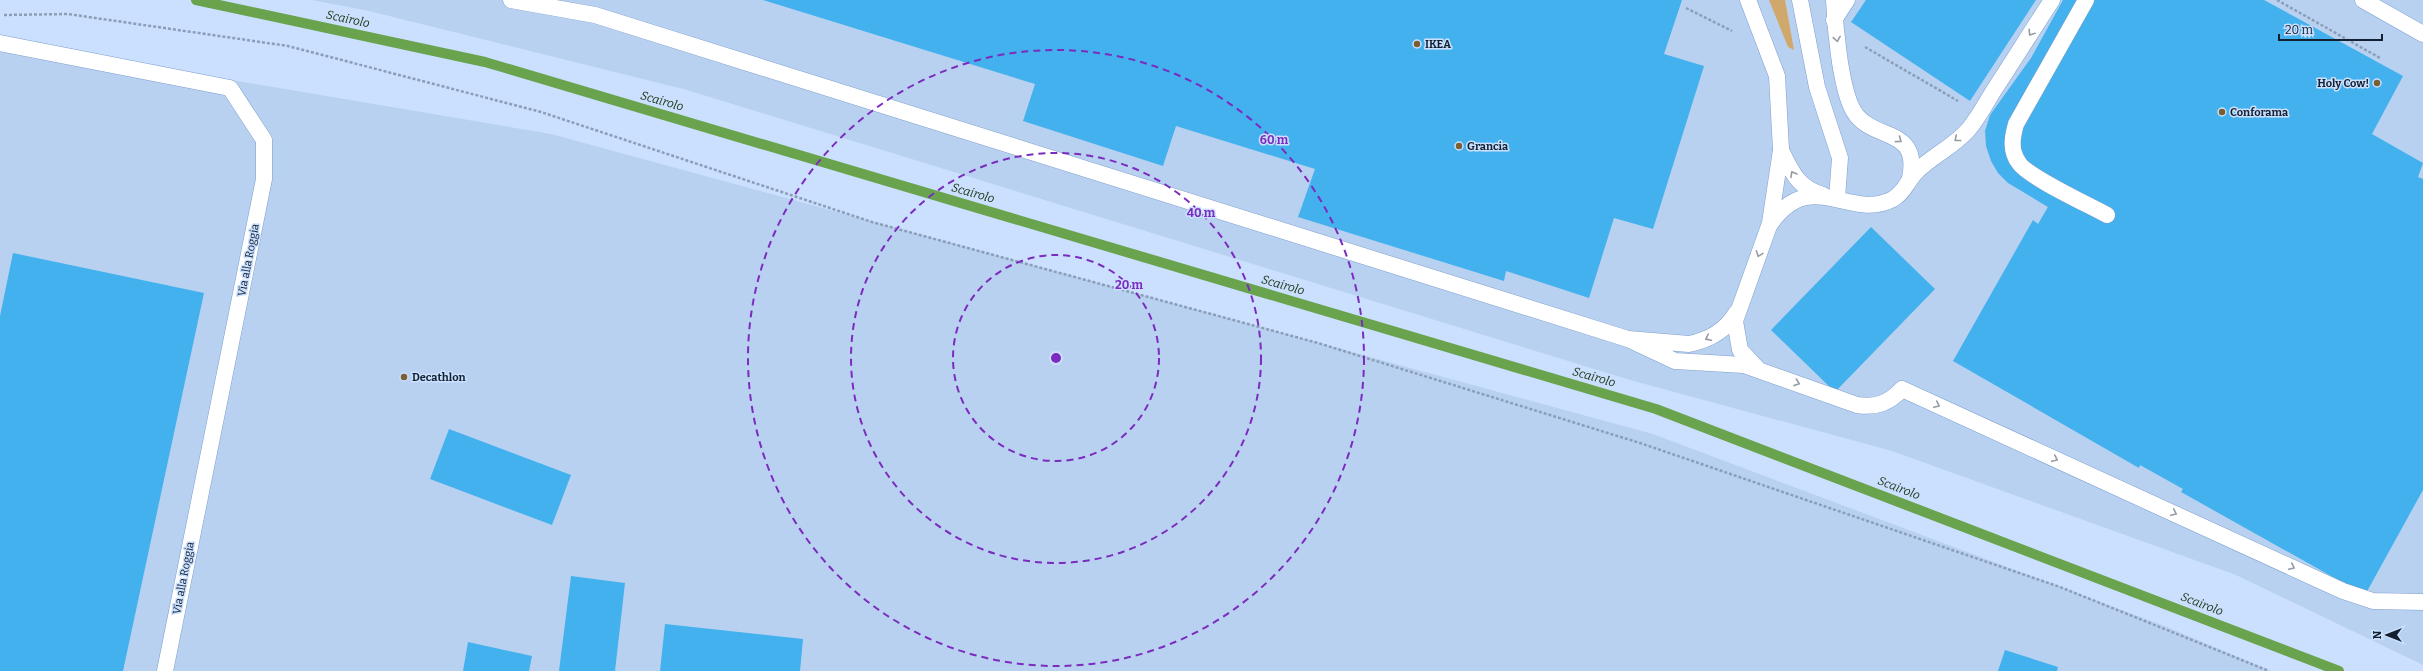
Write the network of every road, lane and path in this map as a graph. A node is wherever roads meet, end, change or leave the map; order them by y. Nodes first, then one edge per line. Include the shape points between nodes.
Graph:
1 (511, 0) edge
2 (1748, 0) edge
3 (1800, 0) edge
4 (1834, 0) edge
5 (1847, 0) edge
6 (2052, 0) edge
7 (2086, 0) edge
8 (2277, 0) edge
9 (2363, 0) edge
10 (0, 15) edge
11 (1834, 20) junction
12 (2423, 34) edge
13 (0, 43) edge
14 (2380, 58) dead end
15 (1781, 150) junction
16 (1910, 178) junction
17 (1831, 196) junction
18 (2107, 215) dead end
19 (1769, 226) junction
20 (1736, 313) junction
21 (1628, 339) junction
22 (1760, 370) junction
23 (2423, 602) edge
24 (165, 671) edge
25 (2269, 671) edge

1 - 21 lane via 595,15
2 - 15 lane via 1777,76
3 - 17 lane via 1804,30 1823,110 1840,158
4 - 11 lane
5 - 11 lane
6 -> 16 lane via 1968,130
7 - 18 lane via 2016,124 2012,144 2014,154 2023,169
8 - 14 path
9 - 12 lane
10 - 25 path via 68,14 288,46 542,112 872,222 1318,343 1640,443 2060,587
11 -> 16 lane via 1851,107 1866,125 1903,142 1911,157
13 - 24 lane, Via alla Roggia via 230,88 264,140 264,179
17 -> 15 lane via 1813,192 1799,183
15 - 19 lane
16 - 17 lane via 1900,194 1879,204 1865,204
17 - 19 lane via 1793,202 1776,215
19 -> 20 lane
20 -> 21 lane via 1726,326 1698,342 1689,344
20 - 22 lane via 1735,332 1740,350
21 - 22 lane via 1675,362 1732,364
22 -> 23 lane via 1869,407 1894,397 1902,388 2343,590 2373,601

